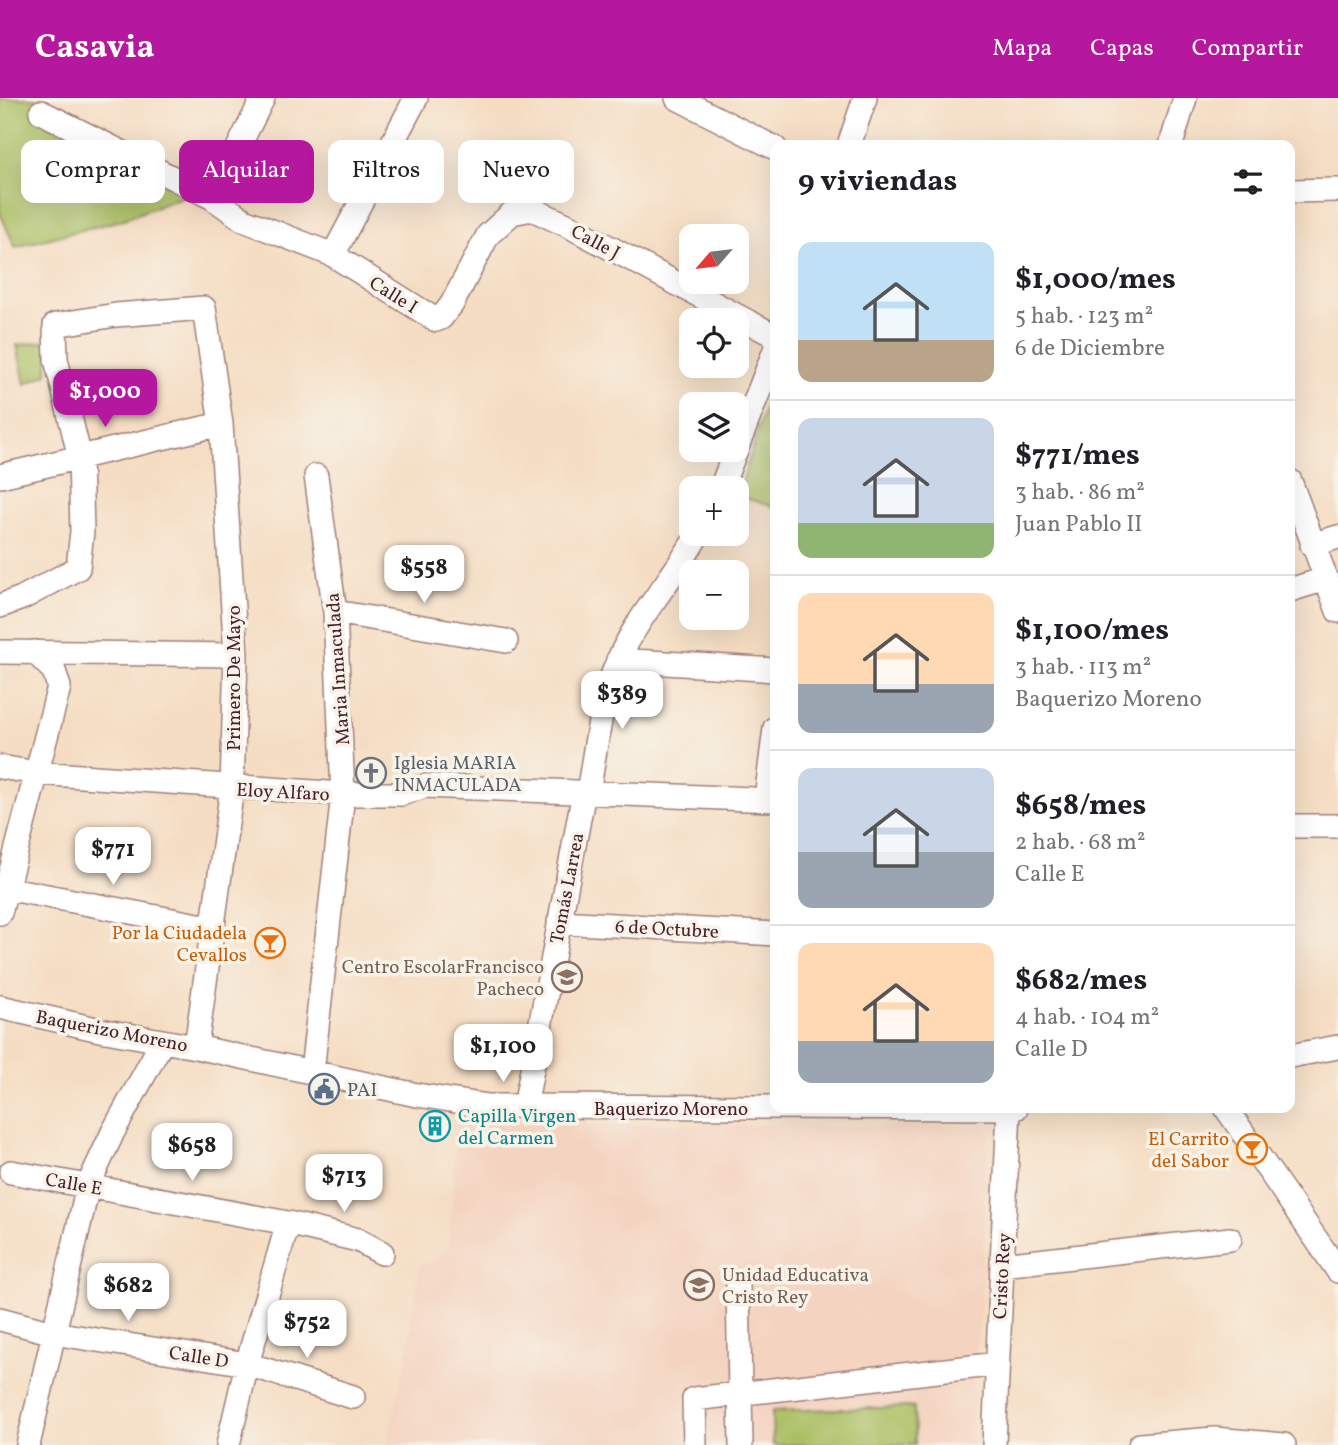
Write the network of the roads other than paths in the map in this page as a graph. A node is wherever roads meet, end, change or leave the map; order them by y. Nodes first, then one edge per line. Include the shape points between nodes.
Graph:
1 (262, 98) edge
2 (416, 98) edge
3 (677, 98) edge
4 (865, 98) edge
5 (1187, 98) edge
6 (41, 112) dead end
7 (241, 140) edge
8 (851, 140) edge
9 (1173, 140) edge
10 (1186, 140) edge
11 (770, 145) edge
12 (179, 181) edge
13 (1338, 190) edge
14 (1295, 191) edge
15 (220, 203) edge
16 (333, 255) junction
17 (452, 304) joint
18 (770, 333) edge
19 (770, 363) edge
20 (221, 424) junction
21 (80, 458) junction
22 (0, 476) edge
23 (316, 476) dead end
24 (726, 476) edge
25 (1295, 496) edge
26 (1338, 537) edge
27 (1312, 545) junction
28 (690, 546) edge
29 (1325, 579) junction
30 (1295, 588) edge
31 (0, 606) edge
32 (1338, 611) edge
33 (335, 612) junction
34 (506, 641) dead end
35 (0, 652) edge
36 (34, 652) junction
37 (236, 655) junction
38 (618, 660) junction
39 (770, 670) edge
40 (0, 767) edge
41 (37, 773) junction
42 (232, 788) junction
43 (586, 792) junction
44 (343, 794) junction
45 (770, 800) edge
46 (1295, 826) edge
47 (1338, 826) edge
48 (3, 888) edge
49 (0, 913) edge
50 (559, 922) junction
51 (214, 928) junction
52 (770, 934) edge
53 (0, 1007) edge
54 (162, 1042) junction
55 (196, 1047) junction
56 (1338, 1047) edge
57 (1295, 1055) edge
58 (312, 1072) junction
59 (525, 1107) junction
60 (770, 1108) edge
61 (1011, 1113) edge
62 (1229, 1113) edge
63 (11, 1172) dead end
64 (88, 1186) junction
65 (288, 1223) junction
66 (1230, 1239) dead end
67 (382, 1253) dead end
68 (1002, 1265) junction
69 (1338, 1271) edge
70 (738, 1284) dead end
71 (0, 1319) edge
72 (53, 1333) junction
73 (247, 1364) junction
74 (998, 1364) junction
75 (740, 1394) junction
76 (354, 1397) dead end
77 (28, 1445) edge
78 (228, 1445) edge
79 (695, 1445) edge
80 (741, 1445) edge
81 (994, 1445) edge
82 (1140, 1445) edge
83 (1284, 1445) edge

1 - 7 street
2 - 16 street
3 - 11 street
4 - 8 street
5 - 9 street
5 - 10 street
6 - 12 street
13 - 14 street
15 - 16 street via 244,220
16 - 17 street, Calle I via 436,320
17 - 18 street, Calle J via 488,235 512,213 532,209
19 - 24 street
20 - 21 street
20 - 21 street, Primero De Mayo via 204,308 116,315 55,326 56,359
20 - 37 street, Primero De Mayo
21 - 22 street
21 - 31 street via 78,568
23 - 33 street, Maria Inmaculada
25 - 27 street
26 - 27 street
27 - 29 street
28 - 38 street, Tomás Larrea
29 - 30 street
29 - 32 street
33 - 34 street
33 - 44 street, Maria Inmaculada
35 - 36 street
36 - 37 street
36 - 41 street via 54,671 59,687
37 - 42 street, Primero De Mayo
38 - 39 street
38 - 43 street, Tomás Larrea
40 - 41 street, Eloy Alfaro
41 - 42 street, Eloy Alfaro
41 - 48 street
42 - 44 street, Eloy Alfaro
42 - 51 street, Primero De Mayo
43 - 44 street, Eloy Alfaro via 425,786 401,794
43 - 45 street, Eloy Alfaro
43 - 50 street, Tomás Larrea
44 - 58 street, Maria Inmaculada
46 - 47 street
48 - 49 street
48 - 51 street
50 - 52 street, 6 de Octubre
50 - 59 street, Tomás Larrea
51 - 55 street, Primero De Mayo
53 - 54 street, Baquerizo Moreno
54 - 55 street, Baquerizo Moreno
54 - 64 street
55 - 58 street, Baquerizo Moreno
56 - 57 street
58 - 59 street, Baquerizo Moreno via 449,1101
59 - 60 street, Baquerizo Moreno
61 - 68 street, Cristo Rey
62 - 69 street
63 - 64 street, Calle E
64 - 65 street, Calle E
64 - 72 street
65 - 67 street, Calle E via 358,1240
65 - 73 street
66 - 68 street
68 - 74 street, Cristo Rey
70 - 75 street
71 - 72 street, Calle D
72 - 73 street, Calle D
72 - 77 street
73 - 76 street, Calle D
73 - 78 street
74 - 75 street
74 - 81 street, Cristo Rey
75 - 79 street via 694,1399
75 - 80 street
82 - 83 street via 1214,1438

